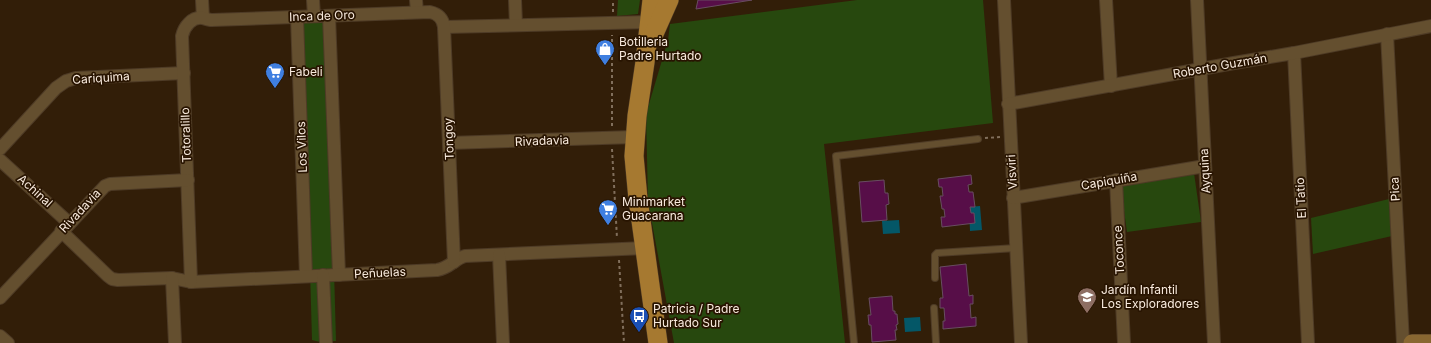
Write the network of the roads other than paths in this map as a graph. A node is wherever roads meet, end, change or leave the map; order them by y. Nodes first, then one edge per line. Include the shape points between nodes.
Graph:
1 (202, 0) edge
2 (313, 0) edge
3 (416, 0) edge
4 (515, 0) edge
5 (652, 0) edge
6 (669, 0) edge
7 (1004, 0) edge
8 (1106, 0) edge
9 (1197, 0) edge
10 (417, 12) junction
11 (314, 16) junction
12 (330, 16) junction
13 (297, 17) junction
14 (203, 18) junction
15 (442, 22) junction
16 (649, 22) junction
17 (516, 25) junction
18 (1431, 26) edge
19 (1387, 34) junction
20 (1294, 53) junction
21 (645, 62) junction
22 (1200, 70) junction
23 (184, 73) junction
24 (1111, 86) junction
25 (1008, 104) junction
26 (634, 137) junction
27 (978, 139) road end
28 (449, 143) junction
29 (0, 149) edge
30 (0, 160) edge
31 (1205, 166) junction
32 (188, 180) junction
33 (1116, 180) junction
34 (1013, 198) junction
35 (65, 227) junction
36 (645, 248) junction
37 (1016, 248) junction
38 (499, 255) junction
39 (454, 262) junction
40 (323, 275) junction
41 (339, 275) junction
42 (306, 276) junction
43 (172, 278) junction
44 (935, 278) dead end
45 (112, 279) joint
46 (191, 282) junction
47 (0, 298) edge
48 (934, 308) dead end
49 (0, 336) edge
50 (8, 343) edge
51 (175, 343) edge
52 (326, 343) edge
53 (503, 343) edge
54 (658, 343) edge
55 (854, 343) edge
56 (936, 343) edge
57 (1021, 343) edge
58 (1124, 343) edge
59 (1214, 343) edge
60 (1308, 343) edge
61 (1402, 343) edge
62 (1412, 343) edge
63 (1431, 343) edge

1 - 14 street
2 - 11 street
3 - 10 street
4 - 17 street
5 - 16 main road
6 - 21 main road via 652,38
7 - 25 street, Visviri
8 - 24 street
9 - 22 street, Ayquina
10 - 12 street, Inca de Oro
10 - 15 street, Inca de Oro via 430,12
11 - 12 street, Inca de Oro
11 - 13 street, Inca de Oro
12 - 41 street
13 - 14 street, Inca de Oro via 212,20
13 - 42 street, Los Vilos
14 - 23 street, Totoralillo via 192,20 183,31
15 - 17 street, Inca de Oro
15 - 28 street, Tongoy
16 - 17 street, Inca de Oro
16 - 21 main road
18 - 19 street, Roberto Guzmán
19 - 20 street, Roberto Guzmán
19 - 61 street, Pica
20 - 22 street, Roberto Guzmán
20 - 60 street, El Tatio
21 - 26 main road
22 - 24 street, Roberto Guzmán
22 - 31 street, Ayquina
23 - 29 street, Cariquima via 76,78 66,81 56,88
23 - 32 street, Totoralillo
24 - 25 street, Roberto Guzmán
25 - 34 street, Visviri
26 - 28 street, Rivadavia
26 - 36 main road via 634,173
27 - 55 lane via 836,156
28 - 39 street, Tongoy
30 - 35 street, Achinal
31 - 33 street, Capiquiña
31 - 59 street, Ayquina
32 - 35 street, Rivadavia via 107,184
32 - 46 street, Totoralillo
33 - 34 street, Capiquiña
33 - 58 street, Toconce
34 - 37 street, Visviri
35 - 45 street, Achinal
35 - 47 street, Rivadavia
36 - 38 street, Peñuelas
36 - 54 main road
37 - 44 lane via 937,253 934,256
37 - 57 street, Visviri
38 - 39 street, Peñuelas via 465,256
38 - 53 street
39 - 41 street, Peñuelas via 437,270
40 - 41 street, Peñuelas
40 - 42 street, Peñuelas
40 - 52 street
42 - 46 street, Peñuelas
43 - 45 street, Peñuelas
43 - 46 street, Peñuelas
43 - 51 street
48 - 56 lane
49 - 50 street
62 - 63 street

